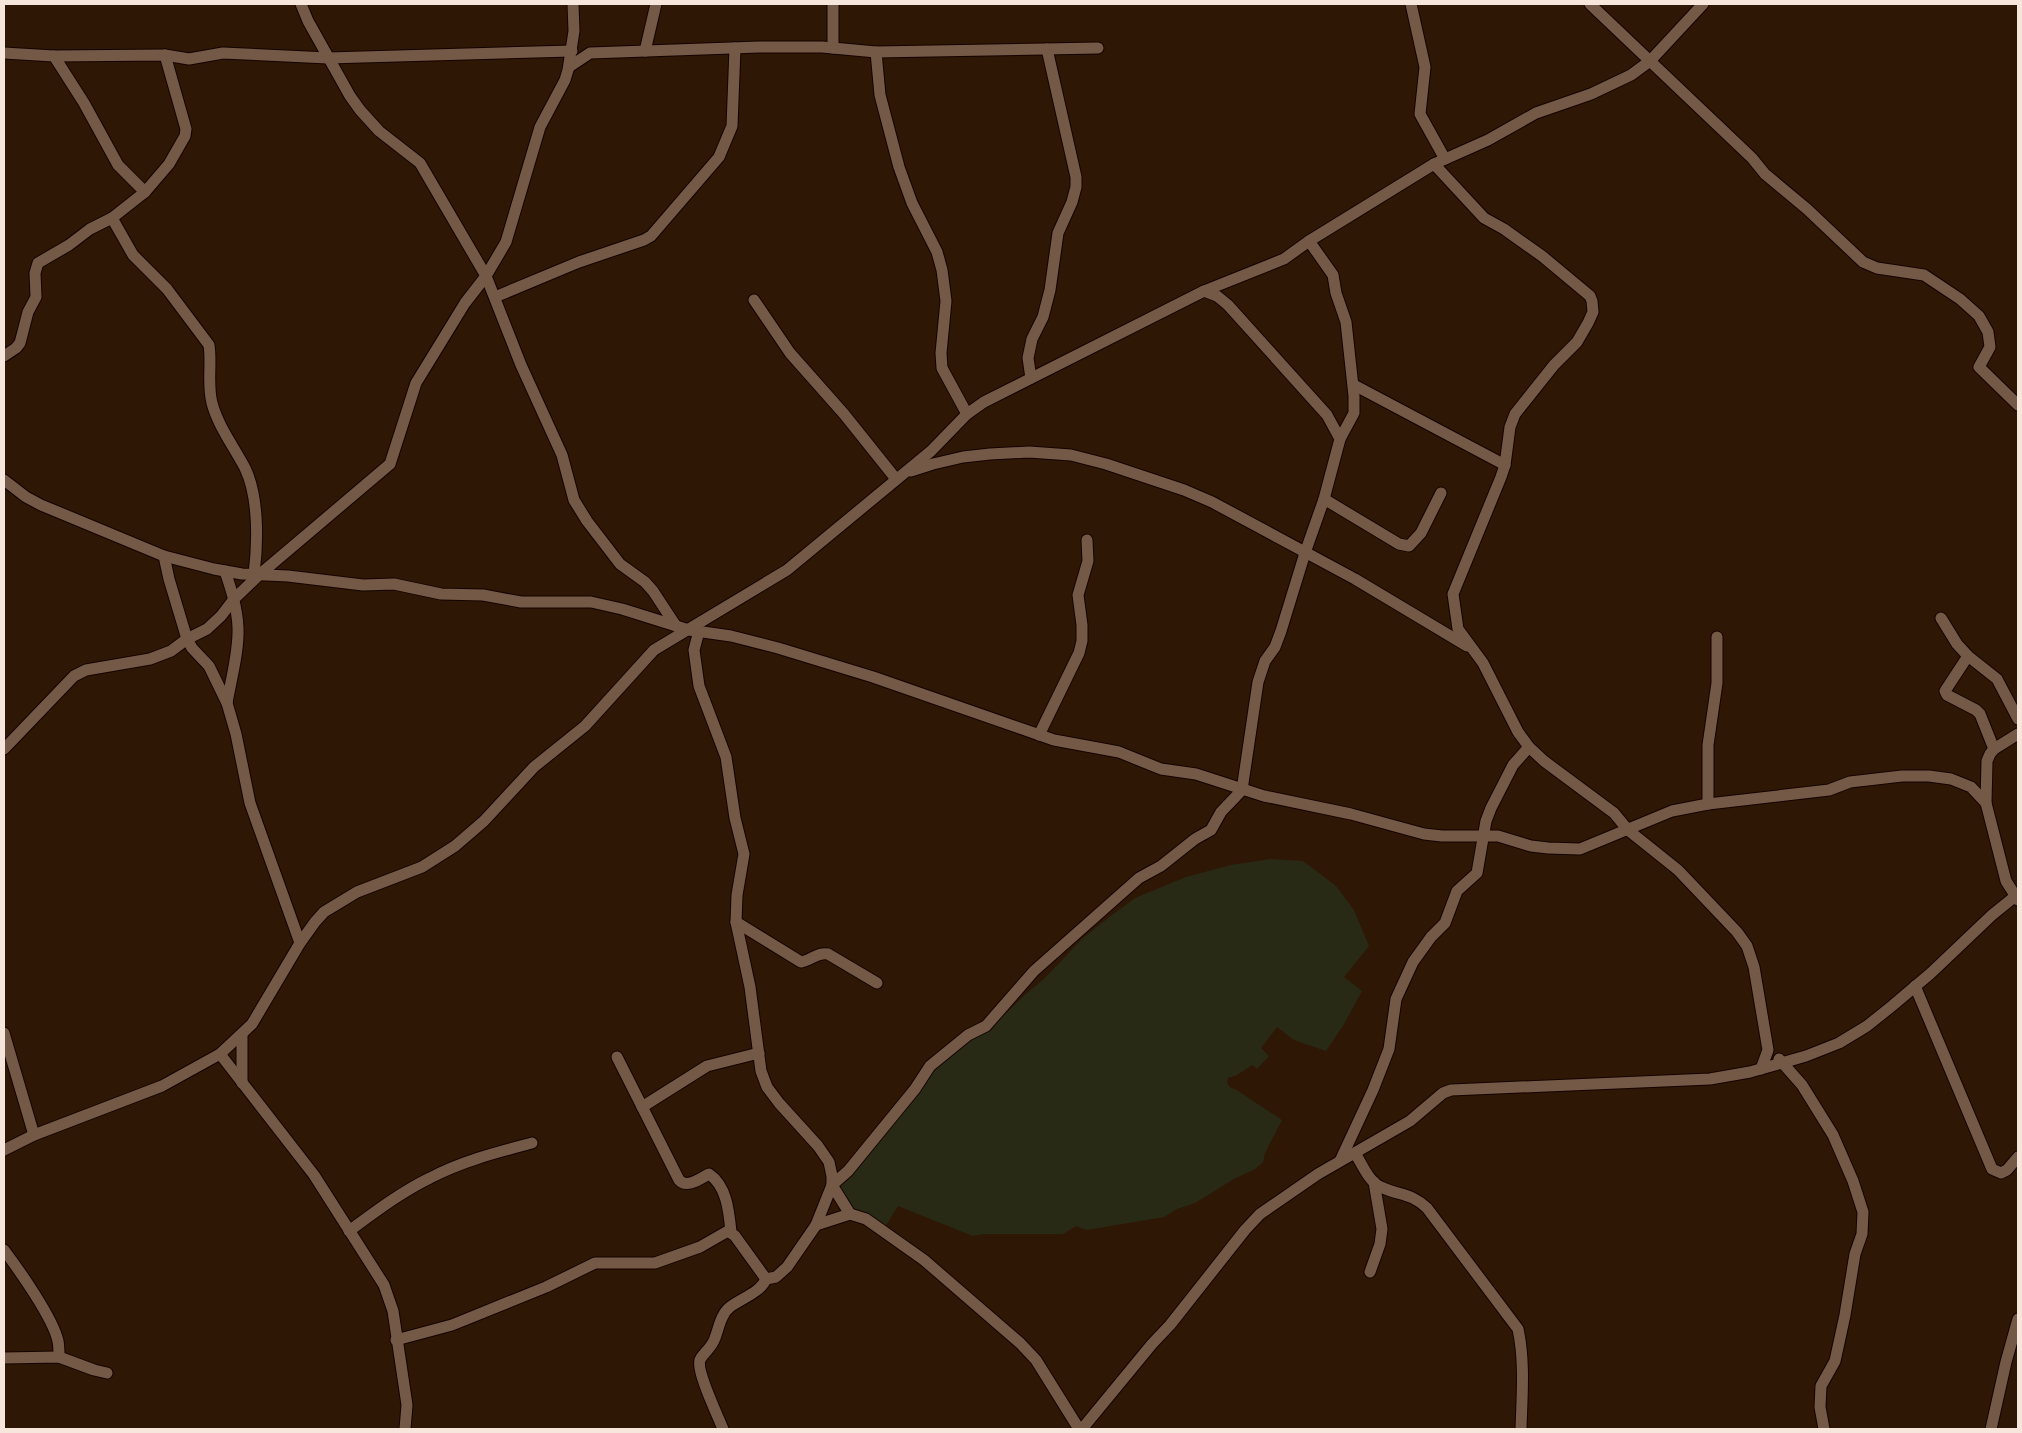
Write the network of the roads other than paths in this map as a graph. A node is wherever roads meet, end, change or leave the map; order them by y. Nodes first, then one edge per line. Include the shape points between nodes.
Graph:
1 (301, 4) edge
2 (573, 4) edge
3 (656, 4) edge
4 (833, 4) edge
5 (1411, 4) edge
6 (1590, 4) edge
7 (1703, 4) edge
8 (572, 47) junction
9 (735, 48) junction
10 (833, 48) junction
11 (1098, 48) dead end
12 (1047, 49) junction
13 (645, 51) junction
14 (876, 52) junction
15 (4, 53) edge
16 (590, 53) junction
17 (165, 55) junction
18 (54, 56) junction
19 (328, 58) junction
20 (1650, 61) junction
21 (569, 67) junction
22 (1439, 161) junction
23 (145, 192) junction
24 (112, 218) junction
25 (1309, 241) junction
26 (486, 276) junction
27 (1204, 291) junction
28 (494, 297) junction
29 (754, 300) dead end
30 (4, 356) edge
31 (1031, 378) junction
32 (1354, 385) junction
33 (2018, 405) edge
34 (968, 414) junction
35 (1340, 439) junction
36 (1505, 464) junction
37 (899, 477) junction
38 (4, 480) edge
39 (1441, 493) dead end
40 (1324, 499) junction
41 (1087, 540) dead end
42 (1305, 553) junction
43 (164, 556) junction
44 (225, 570) junction
45 (256, 575) junction
46 (234, 599) junction
47 (1941, 618) dead end
48 (676, 626) junction
49 (694, 630) junction
50 (1717, 637) dead end
51 (187, 639) junction
52 (1471, 649) junction
53 (1968, 656) junction
54 (227, 703) junction
55 (2018, 719) edge
56 (1038, 734) junction
57 (2018, 734) edge
58 (1529, 747) junction
59 (4, 749) edge
60 (1994, 749) junction
61 (1987, 776) junction
62 (1971, 787) junction
63 (1242, 790) junction
64 (1708, 804) junction
65 (1986, 804) junction
66 (1628, 830) junction
67 (1484, 835) junction
68 (2017, 897) edge
69 (736, 922) junction
70 (300, 943) junction
71 (877, 984) dead end
72 (1915, 986) junction
73 (4, 1033) edge
74 (242, 1035) junction
75 (1768, 1050) junction
76 (220, 1054) junction
77 (759, 1054) junction
78 (617, 1057) dead end
79 (1782, 1062) junction
80 (1761, 1069) junction
81 (242, 1083) junction
82 (642, 1107) junction
83 (34, 1135) junction
84 (532, 1143) dead end
85 (4, 1150) edge
86 (1354, 1153) junction
87 (2018, 1157) edge
88 (1340, 1161) junction
89 (1374, 1182) junction
90 (832, 1185) junction
91 (850, 1214) junction
92 (816, 1225) junction
93 (349, 1231) junction
94 (731, 1232) junction
95 (4, 1250) edge
96 (1370, 1272) dead end
97 (766, 1279) junction
98 (2018, 1319) edge
99 (396, 1340) junction
100 (59, 1357) junction
101 (4, 1358) edge
102 (106, 1373) dead end
103 (405, 1429) edge
104 (723, 1429) edge
105 (1080, 1429) edge
106 (1521, 1429) edge
107 (1824, 1429) edge
108 (1991, 1429) edge

1 - 19 street
2 - 8 street
3 - 13 street
4 - 10 street
5 - 22 street via 1425,67 1420,114
6 - 20 street
7 - 20 street
8 - 16 street
8 - 19 street
8 - 21 street
9 - 10 street
9 - 13 street
9 - 28 street via 732,126 727,142 719,157 651,236
10 - 14 street
11 - 12 street
12 - 14 street
12 - 31 street via 1076,187 1058,233 1050,290 1043,317 1032,339 1028,358
13 - 16 street
14 - 34 street via 880,95 899,168 942,270 946,302 942,368
15 - 18 street
16 - 21 street
17 - 18 street
17 - 19 street via 189,59 223,53
17 - 23 street via 186,129 185,136 163,172
18 - 23 street via 118,166
19 - 26 street via 360,110 379,131 420,163
20 - 22 street via 1617,83 1536,113 1488,140
20 - 33 street via 1765,174 1863,262 1877,268 1924,275 1979,316 1988,332 1990,347 1979,367
21 - 26 street via 540,127 506,242
22 - 25 street
22 - 36 street via 1484,218 1542,256 1592,301 1593,312 1578,342 1554,365 1515,414
23 - 24 street
24 - 30 street via 38,263 36,297 25,320 20,343
24 - 45 street via 133,255 167,289 209,345 212,405 251,486 257,540
25 - 27 street via 1284,259
25 - 32 street via 1333,275 1348,332
26 - 28 street
26 - 45 street via 465,303 416,383 390,464
27 - 31 street
27 - 35 street via 1228,305 1327,415
28 - 48 street via 562,455 574,500 620,564 645,582
29 - 37 street via 802,369
31 - 34 street
32 - 35 street via 1354,414
32 - 36 street
34 - 37 street
35 - 40 street
36 - 52 street via 1453,594 1458,629
37 - 42 street via 932,464 990,454 1071,455 1191,493
37 - 49 street via 787,570
38 - 43 street via 41,505
39 - 40 street via 1421,533 1409,546 1399,544
40 - 42 street
41 - 56 street via 1088,561 1078,588 1082,641
42 - 52 street via 1355,579
42 - 63 street via 1281,631 1258,682
43 - 44 street
43 - 51 street
44 - 45 street
44 - 46 street
45 - 46 street
45 - 48 street via 364,585 394,584 441,594 483,595 521,602 591,602 636,612
46 - 51 street via 207,629
46 - 54 street via 238,638
47 - 53 street
48 - 49 street
49 - 56 street via 778,648 906,687
49 - 69 street via 699,686 726,757 744,854
49 - 70 street via 654,650 585,726 534,767 484,821 455,846 422,867 339,902 315,922
50 - 64 street via 1717,683 1708,745
51 - 54 street via 209,666
51 - 59 street via 171,651 150,659 86,670 74,676
52 - 58 street via 1483,663
53 - 55 street via 1997,679
53 - 60 street via 1945,691 1980,714
54 - 70 street via 250,803
56 - 63 street via 1062,742 1119,752 1161,769 1207,777
57 - 60 street
58 - 66 street via 1614,813
58 - 67 street via 1513,765 1497,795
60 - 61 street via 1987,761
61 - 62 street
61 - 65 street
62 - 64 street via 1951,778 1902,776 1850,782 1828,790
62 - 65 street
63 - 67 street via 1424,834
63 - 90 street via 1221,812 1211,830 1139,878 1034,971 986,1026 968,1035 930,1066 848,1171
64 - 66 street via 1672,811
65 - 68 street via 2006,881
66 - 67 street via 1589,846 1566,850
66 - 75 street via 1678,870 1747,946 1756,976
67 - 88 street via 1477,873 1457,891 1445,923 1413,962 1396,998 1389,1049
68 - 72 street
69 - 71 street via 801,962 821,953 828,954
69 - 77 street via 750,987
70 - 74 street via 262,1008
72 - 79 street via 1867,1026 1839,1043
72 - 87 street via 1992,1169 2001,1173
73 - 83 street
74 - 76 street
74 - 81 street
75 - 79 street
75 - 80 street
76 - 81 street
76 - 83 street via 137,1097
77 - 82 street via 707,1066
77 - 90 street via 767,1087 829,1162
78 - 82 street
79 - 80 street
79 - 107 street via 1802,1085 1833,1135 1863,1212 1862,1234 1855,1254 1835,1361 1821,1386
80 - 86 street via 1710,1079 1450,1090 1410,1121
81 - 93 street via 314,1175
82 - 94 street via 682,1184 709,1174 715,1178 728,1205
83 - 85 street
84 - 93 street via 498,1152 430,1178 394,1198
86 - 88 street
86 - 89 street
88 - 105 street via 1255,1219 1170,1325
89 - 96 street via 1382,1229
89 - 106 street via 1407,1194 1427,1208 1518,1329 1522,1374
90 - 91 street
90 - 92 street
91 - 92 street
91 - 105 street via 866,1219 924,1260 1020,1343 1036,1360
92 - 97 street via 787,1267 776,1277
93 - 99 street via 384,1285 393,1311
94 - 97 street
94 - 99 street via 655,1263 595,1263 546,1287 452,1325
95 - 100 street via 53,1327
97 - 104 street via 764,1285 727,1309 713,1345 699,1362
98 - 108 street
99 - 103 street via 407,1405
100 - 101 street
100 - 102 street

